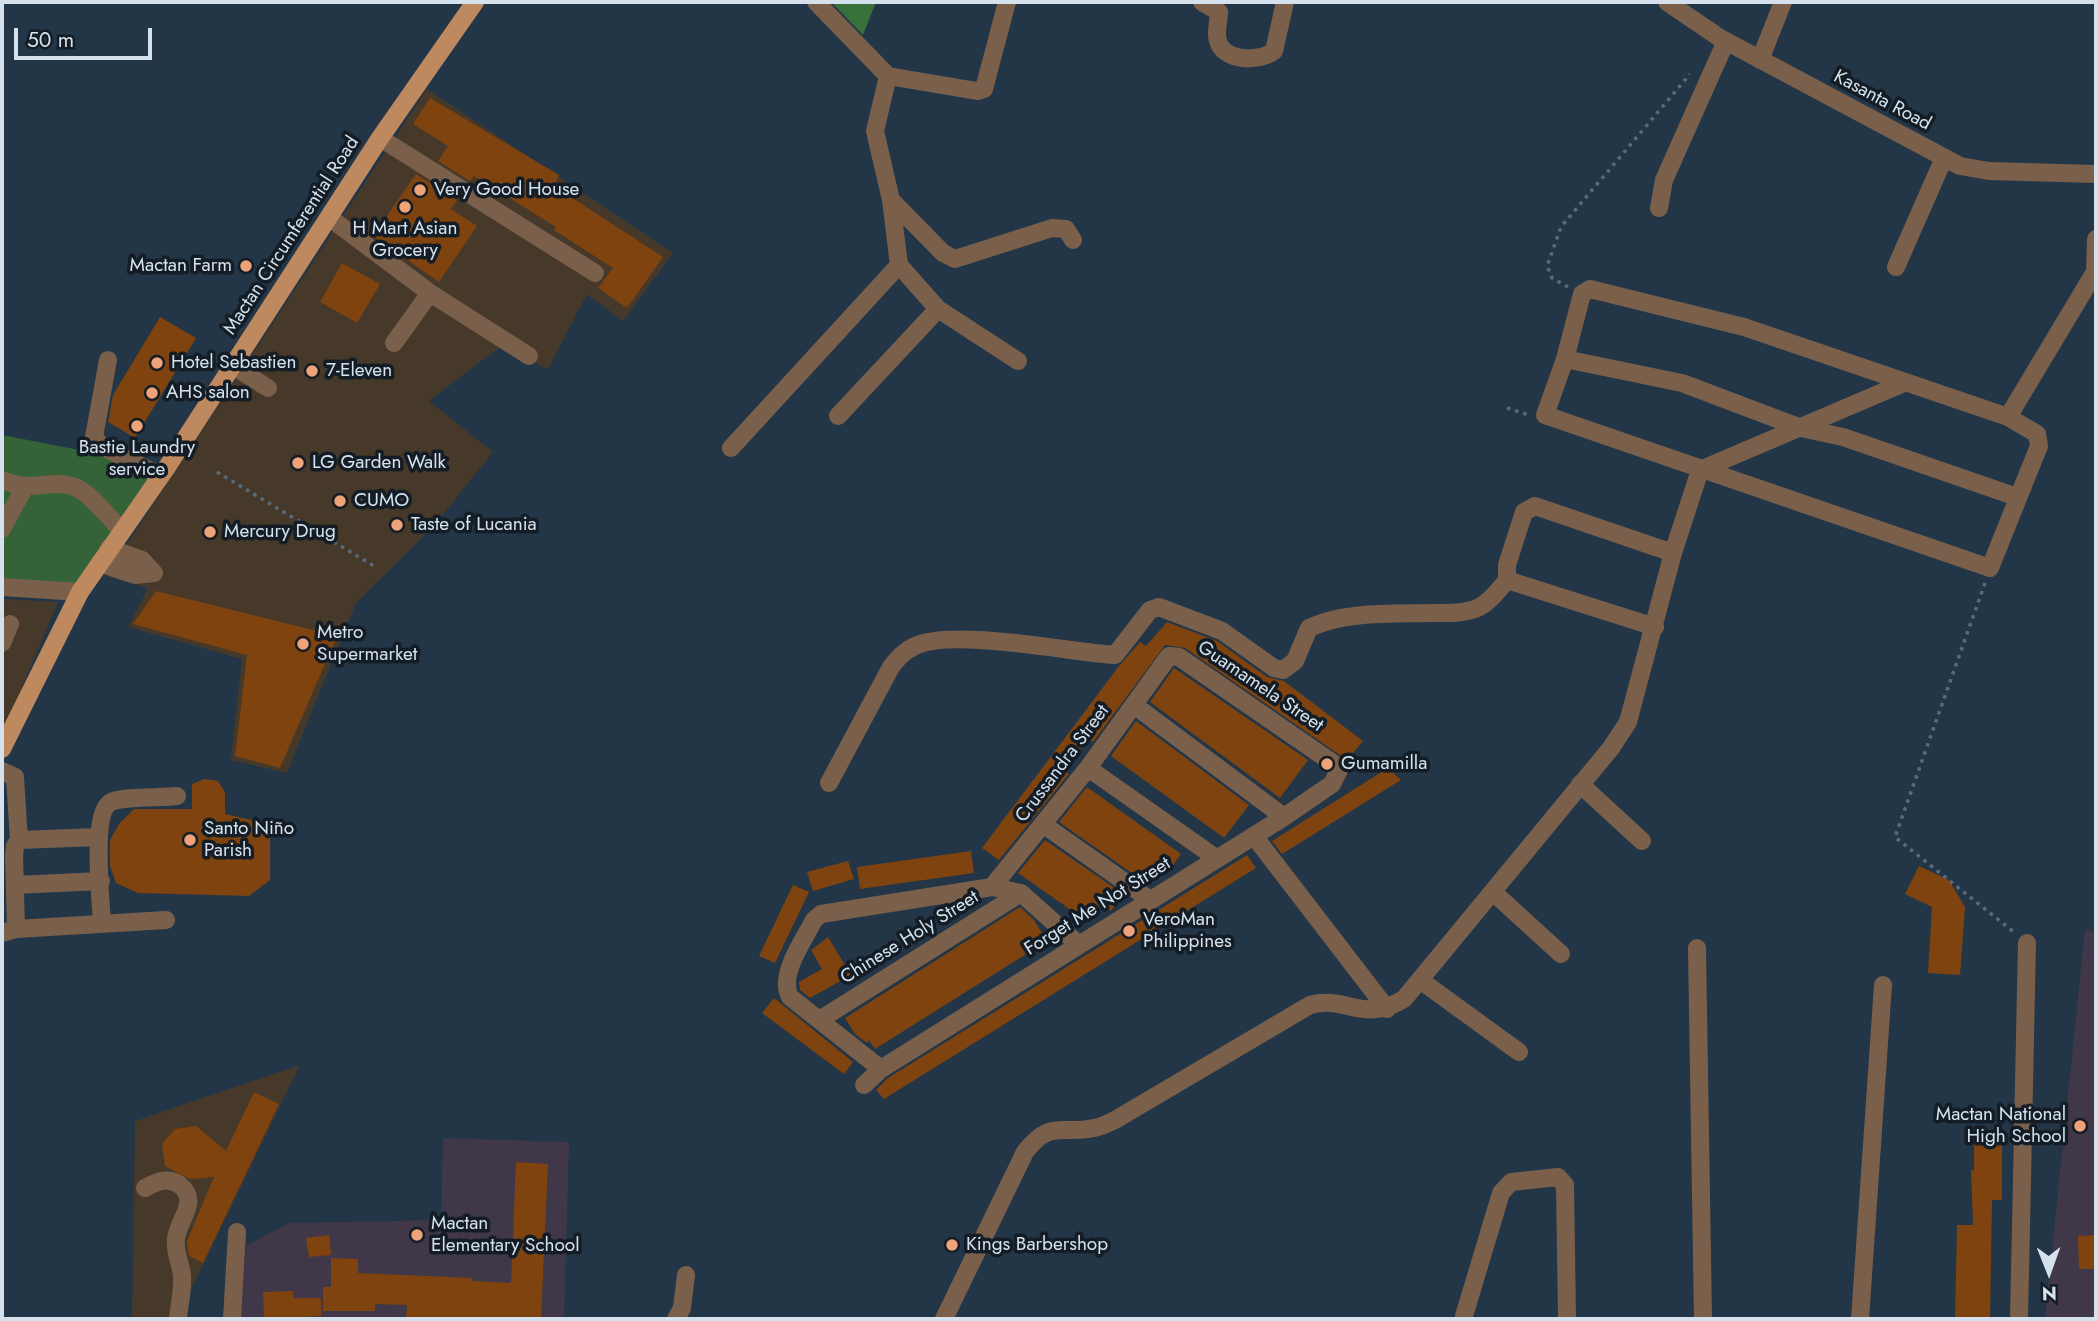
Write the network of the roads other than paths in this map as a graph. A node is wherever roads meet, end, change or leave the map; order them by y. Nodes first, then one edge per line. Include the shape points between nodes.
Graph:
1 (475, 2) edge
2 (816, 2) edge
3 (1007, 2) edge
4 (1202, 2) edge
5 (1285, 2) edge
6 (1783, 2) edge
7 (1678, 5) edge
8 (1726, 41) junction
9 (1760, 60) junction
10 (888, 76) junction
11 (380, 138) junction
12 (1944, 158) junction
13 (2096, 174) edge
14 (891, 200) junction
15 (1659, 208) dead end
16 (330, 218) junction
17 (2096, 239) edge
18 (1073, 240) dead end
19 (899, 265) junction
20 (1896, 267) dead end
21 (595, 273) dead end
22 (430, 293) junction
23 (938, 309) junction
24 (394, 343) dead end
25 (529, 356) dead end
26 (1566, 359) junction
27 (108, 360) dead end
28 (1018, 361) dead end
29 (233, 366) junction
30 (1904, 383) junction
31 (268, 388) dead end
32 (838, 416) dead end
33 (2008, 417) junction
34 (1801, 428) junction
35 (731, 448) dead end
36 (1700, 470) junction
37 (161, 476) junction
38 (2, 480) edge
39 (24, 488) junction
40 (2017, 498) junction
41 (2, 529) edge
42 (121, 529) junction
43 (1673, 553) junction
44 (1507, 580) junction
45 (2, 587) edge
46 (80, 592) junction
47 (10, 624) dead end
48 (1655, 627) junction
49 (2, 643) edge
50 (1163, 662) joint
51 (1134, 705) junction
52 (8, 721) edge
53 (2, 749) edge
54 (1332, 761) joint
55 (1088, 768) junction
56 (2, 771) edge
57 (829, 783) dead end
58 (1580, 784) junction
59 (177, 796) dead end
60 (1284, 817) junction
61 (1044, 825) junction
62 (1254, 836) junction
63 (98, 837) junction
64 (19, 840) junction
65 (1642, 841) dead end
66 (1216, 858) junction
67 (101, 881) junction
68 (15, 885) junction
69 (992, 887) junction
70 (1493, 892) junction
71 (1021, 893) junction
72 (1149, 899) junction
73 (166, 920) dead end
74 (102, 924) junction
75 (9, 931) edge
76 (2027, 943) road end
77 (1078, 944) junction
78 (1697, 948) dead end
79 (1561, 954) dead end
80 (1420, 980) junction
81 (1883, 985) dead end
82 (1387, 1009) junction
83 (821, 1019) junction
84 (1520, 1052) dead end
85 (881, 1069) junction
86 (864, 1085) dead end
87 (145, 1188) dead end
88 (237, 1232) dead end
89 (686, 1275) dead end
90 (1464, 1316) dead end
91 (178, 1319) edge
92 (232, 1319) edge
93 (676, 1319) edge
94 (944, 1319) edge
95 (1567, 1319) edge
96 (1703, 1319) edge
97 (1860, 1319) edge
98 (2019, 1319) edge

1 - 11 main road, Mactan Circumferential Road
2 - 10 street
3 - 10 street via 984,89
4 - 5 street via 1219,12 1220,46 1238,57 1253,58 1274,51
6 - 9 street
7 - 8 street, Kasanta Road
8 - 9 street, Kasanta Road
8 - 15 street via 1664,180
9 - 12 street, Kasanta Road
10 - 14 street via 875,131
11 - 16 main road, Mactan Circumferential Road
11 - 21 street
12 - 13 street, Kasanta Road via 1959,166 1989,171
12 - 20 street
14 - 18 street via 943,253 955,259 1052,228 1066,229
14 - 19 street
16 - 22 street
16 - 29 main road, Mactan Circumferential Road
17 - 33 street via 2095,272
19 - 23 street
19 - 35 street
22 - 24 street
22 - 25 street
23 - 28 street
23 - 32 street
26 - 30 street via 1582,294 1590,289 1744,327
26 - 34 street via 1682,383
26 - 36 street via 1545,415
27 - 37 street via 94,437 101,446
29 - 31 street
29 - 37 main road, Mactan Circumferential Road
30 - 33 street
30 - 34 street
33 - 40 street via 2037,434 2039,446
34 - 36 street
34 - 40 street via 1843,437
36 - 40 street via 1990,568
36 - 43 street
37 - 42 main road, Mactan Circumferential Road
38 - 39 street
39 - 41 street
39 - 42 street via 60,484 76,488
42 - 46 main road, Mactan Circumferential Road
43 - 44 street via 1535,506 1521,517
43 - 48 street
44 - 48 street
44 - 57 street via 1477,608 1461,612 1375,615 1321,623 1309,628 1295,661 1283,670 1222,631 1154,607 1115,655 951,639 916,645 891,667
45 - 46 street
46 - 52 main road, Mactan Circumferential Road
47 - 49 street
48 - 58 street via 1628,722
50 - 51 street, Crussandra Street
50 - 54 street, Guamamela Street via 1169,656 1179,657
51 - 55 street, Crussandra Street
51 - 60 street
52 - 53 main road, Mactan Circumferential Road
54 - 60 street, Forget Me Not Street via 1340,768 1332,784
55 - 61 street, Crussandra Street
55 - 66 street
56 - 64 street via 15,777
58 - 65 street
58 - 70 street
59 - 63 street via 112,802 103,809
60 - 62 street, Forget Me Not Street
61 - 69 street, Crussandra Street
61 - 72 street
62 - 66 street, Forget Me Not Street
62 - 82 street
63 - 64 street
63 - 67 street
64 - 68 street
66 - 72 street, Forget Me Not Street
67 - 68 street
67 - 74 street
68 - 75 street
69 - 71 street
69 - 83 street via 821,914 814,920 785,988 790,997
70 - 79 street
70 - 80 street
71 - 77 street
71 - 83 street, Chinese Holy Street
72 - 77 street, Forget Me Not Street
73 - 74 street
74 - 75 street
76 - 98 street
77 - 85 street, Forget Me Not Street
78 - 96 street
80 - 82 street via 1404,999
80 - 84 street
81 - 97 street
82 - 94 street via 1371,1012 1325,1003 1310,1005 1115,1120 1094,1128 1053,1128 1037,1137 1025,1152
83 - 85 street
85 - 86 street, Forget Me Not Street
87 - 91 street via 159,1181 174,1181 187,1191 190,1200 176,1236 182,1276
88 - 92 street
89 - 93 street
90 - 95 street via 1502,1193 1511,1182 1558,1177 1565,1185

